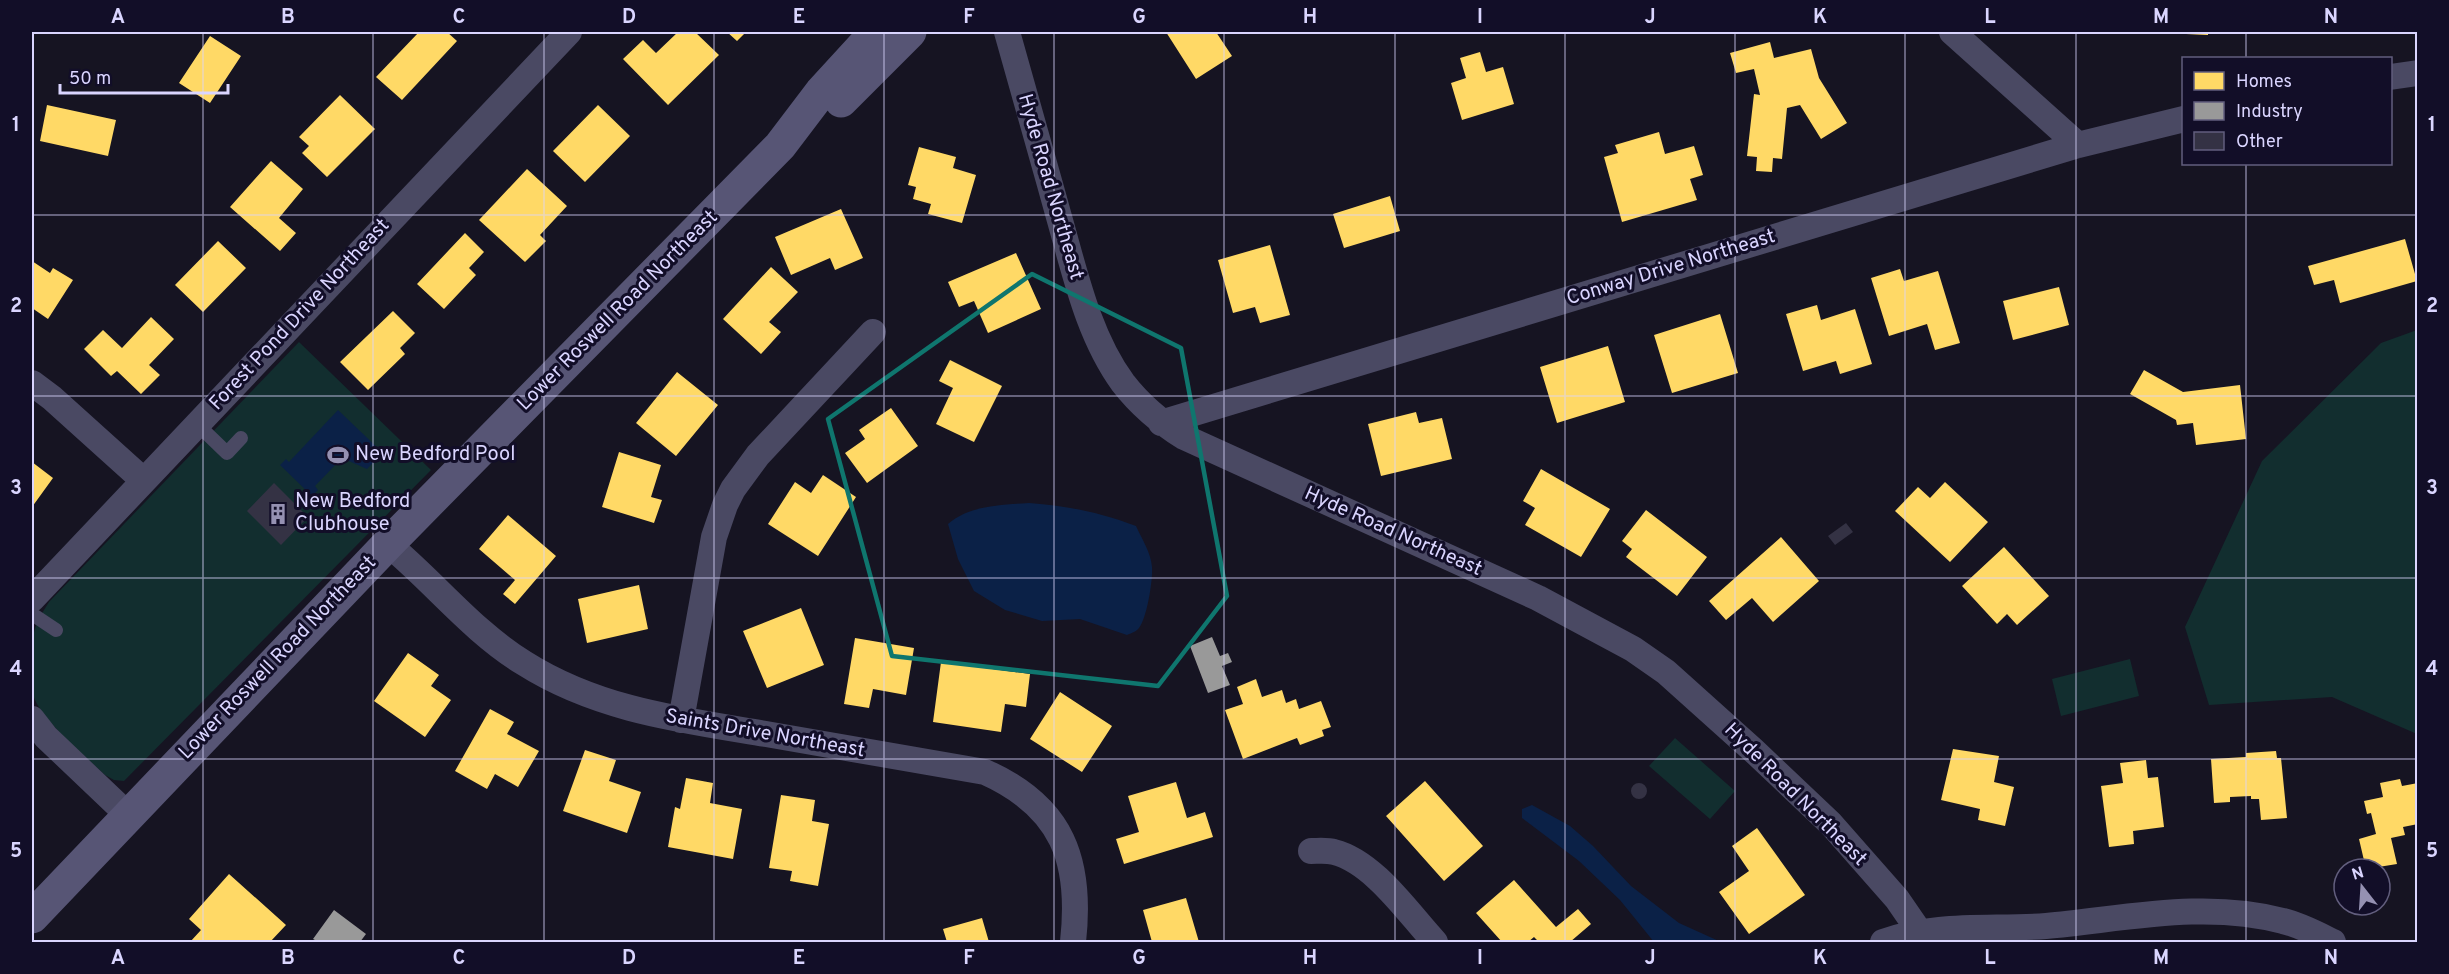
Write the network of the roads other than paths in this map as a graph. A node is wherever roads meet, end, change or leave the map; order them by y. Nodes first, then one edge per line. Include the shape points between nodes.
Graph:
1 (569, 32) edge
2 (876, 32) edge
3 (910, 32) edge
4 (1007, 32) edge
5 (1952, 32) edge
6 (2418, 73) edge
7 (2392, 77) edge
8 (2182, 119) edge
9 (2078, 144) junction
10 (780, 146) junction
11 (873, 332) dead end
12 (32, 383) edge
13 (1161, 423) junction
14 (197, 424) junction
15 (241, 438) dead end
16 (143, 480) junction
17 (388, 544) junction
18 (32, 599) edge
19 (32, 614) edge
20 (56, 630) dead end
21 (32, 719) edge
22 (681, 720) junction
23 (127, 814) junction
24 (1311, 851) dead end
25 (32, 916) edge
26 (1921, 937) edge
27 (1073, 942) edge
28 (1434, 942) edge
29 (1883, 942) edge
30 (2333, 942) edge

1 - 14 street, Forest Pond Drive Northeast
2 - 10 street, Lower Roswell Road Northeast via 820,92
3 - 10 street, Lower Roswell Road Northeast via 836,106
4 - 13 street, Hyde Road Northeast via 1081,293 1102,349 1122,382
5 - 9 street
6 - 7 street
8 - 9 street, Conway Drive Northeast
9 - 13 street, Conway Drive Northeast
10 - 17 street, Lower Roswell Road Northeast
11 - 22 street via 758,455 725,505 714,537
12 - 16 street
13 - 26 street, Hyde Road Northeast via 1194,442 1538,598 1633,649 1675,680 1831,824 1897,899
14 - 15 lane via 227,453
14 - 16 street, Forest Pond Drive Northeast
16 - 18 street, Forest Pond Drive Northeast
17 - 22 street, Saints Drive Northeast via 467,620 524,663 592,696 636,711
17 - 23 street, Lower Roswell Road Northeast
19 - 20 lane
21 - 23 street
22 - 27 street, Saints Drive Northeast via 985,772 1005,780 1053,821 1061,838 1073,877
23 - 25 street, Lower Roswell Road Northeast
24 - 28 street via 1334,852 1373,874
26 - 29 street
26 - 30 street via 1962,927 2046,926 2164,912 2243,914 2284,921

